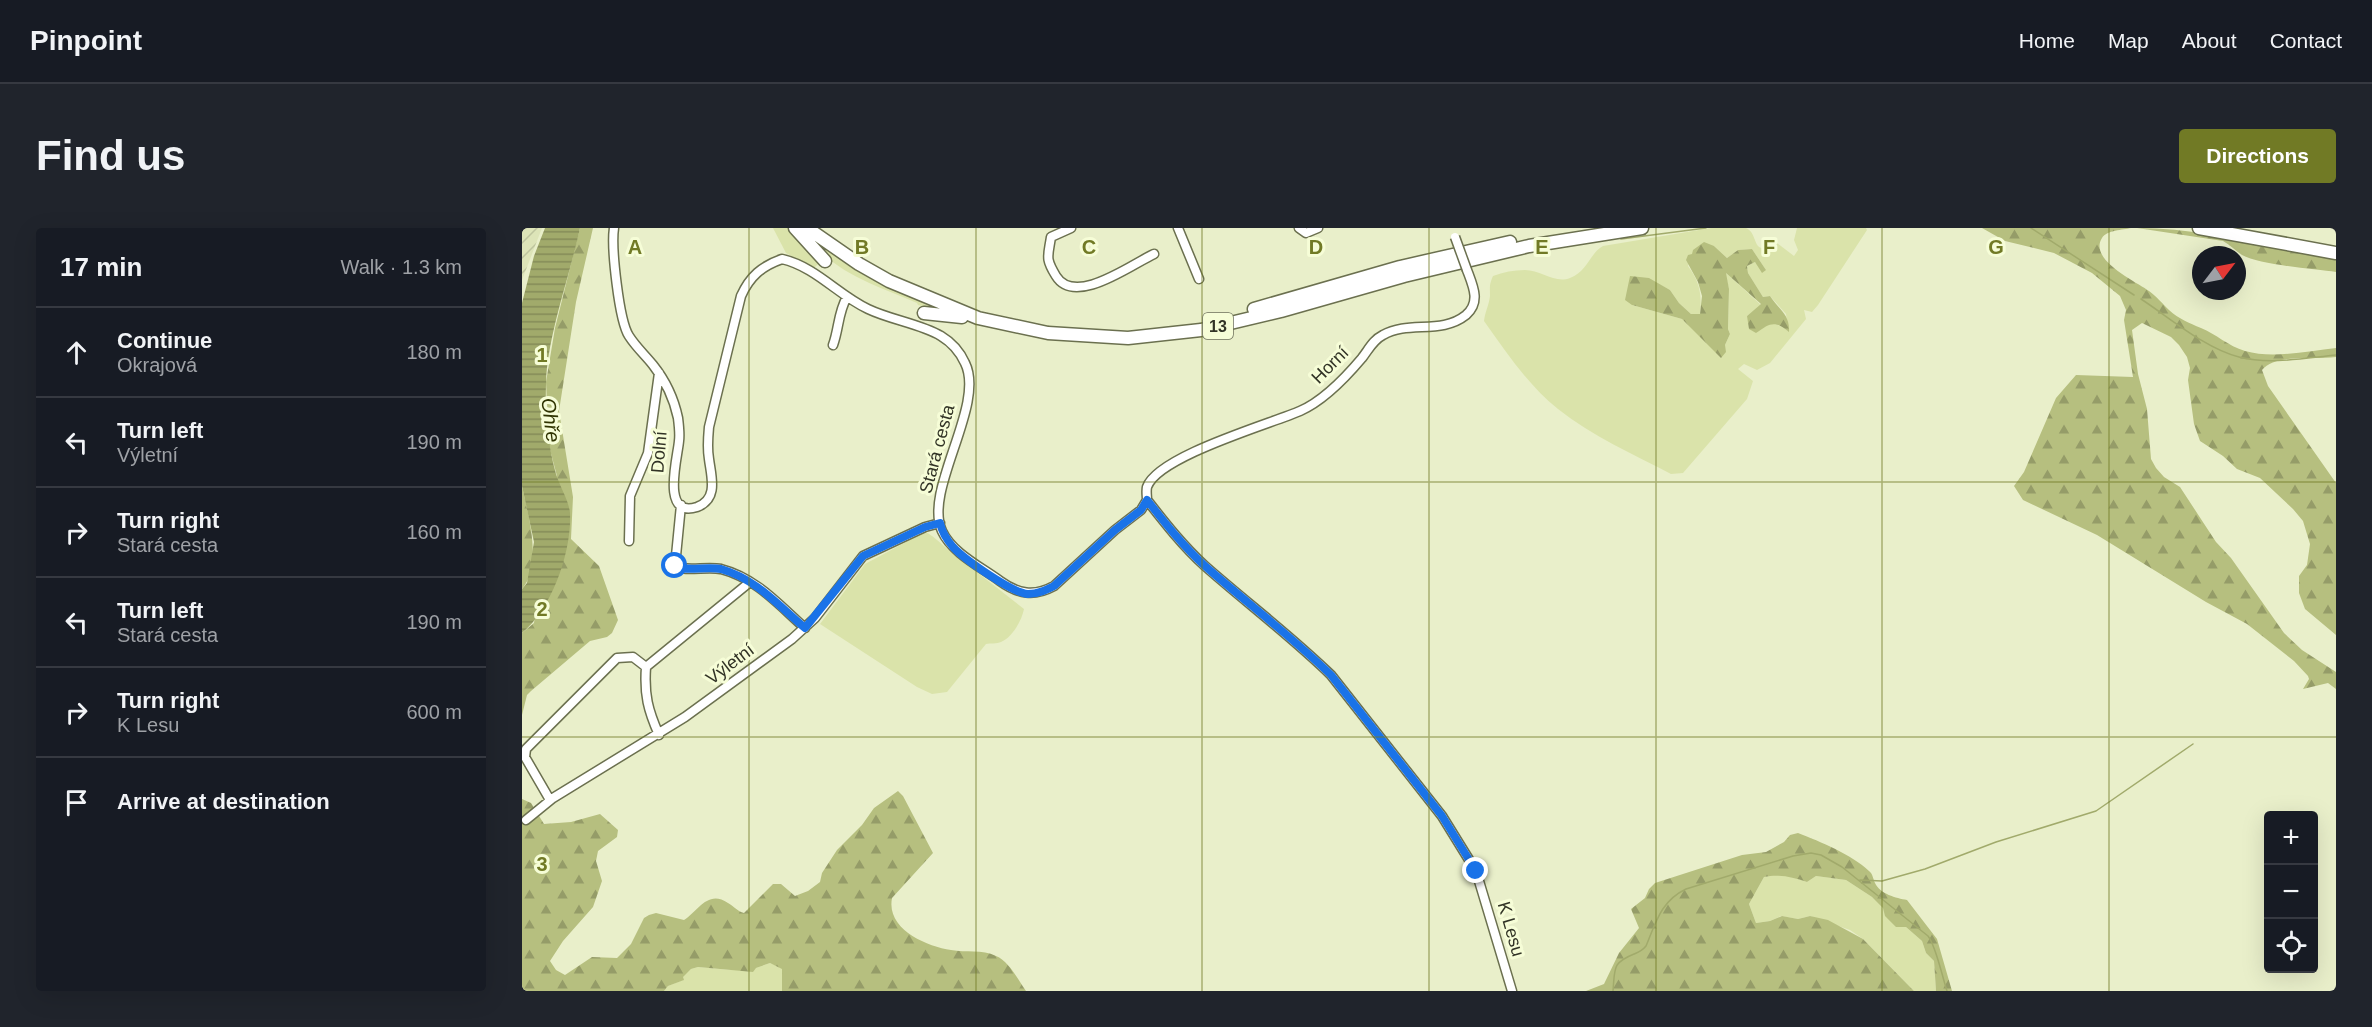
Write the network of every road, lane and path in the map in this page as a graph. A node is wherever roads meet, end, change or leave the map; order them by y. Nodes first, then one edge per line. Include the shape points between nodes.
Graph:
1 (614, 228) edge
2 (795, 228) edge
3 (807, 228) edge
4 (820, 228) edge
5 (1071, 228) edge
6 (1178, 228) edge
7 (1299, 228) edge
8 (1318, 228) edge
9 (1452, 228) edge
10 (1590, 228) edge
11 (1642, 228) edge
12 (2199, 228) edge
13 (2252, 228) edge
14 (2336, 244) edge
15 (2336, 253) edge
16 (1154, 254) dead end
17 (825, 261) dead end
18 (1199, 279) dead end
19 (847, 297) junction
20 (924, 313) dead end
21 (978, 318) junction
22 (833, 345) dead end
23 (659, 372) junction
24 (1147, 500) junction
25 (681, 505) junction
26 (940, 523) junction
27 (629, 541) dead end
28 (750, 582) junction
29 (805, 628) junction
30 (646, 667) junction
31 (659, 735) junction
32 (550, 800) junction
33 (526, 820) dead end
34 (1512, 991) edge

1 - 23 street, Dolní via 624,326
2 - 17 highway
3 - 21 highway, 13 via 889,281
4 - 10 highway, 13 via 893,274 978,310 1047,326 1126,330 1237,314 1400,267 1526,238
5 - 16 street via 1051,237 1047,261 1060,282 1069,288 1086,288
6 - 18 street
7 - 8 street via 1307,233
9 - 24 street, Horní, bridge via 1475,291 1471,311 1448,326 1386,333 1377,338 1353,368 1318,400 1175,462 1147,486
11 - 21 highway, 13 via 1529,246 1201,330 1128,338 1048,333
12 - 15 highway
13 - 14 highway
19 - 22 street via 839,313
19 - 25 street, Stará cesta via 807,268 782,259 758,270 746,285 709,427 712,490 708,499 697,506
19 - 26 street, Stará cesta via 885,317 940,336 954,346 965,363 969,393 943,486
20 - 21 highway
23 - 25 street, Dolní via 678,421 680,438 673,491
23 - 27 street via 648,453 630,496
24 - 26 street via 1141,510 1054,586 1028,594 1012,590 954,548
24 - 34 street, K Lesu via 1204,565 1331,675 1442,816 1476,871
25 - 28 street, Dolní via 675,566 721,569
26 - 29 street, Výletní via 863,556
28 - 29 street
28 - 30 street
29 - 31 street, Výletní
30 - 31 street via 648,711
30 - 32 street via 633,657 617,657 526,749 525,757
31 - 32 street, Výletní
32 - 33 street, Výletní

